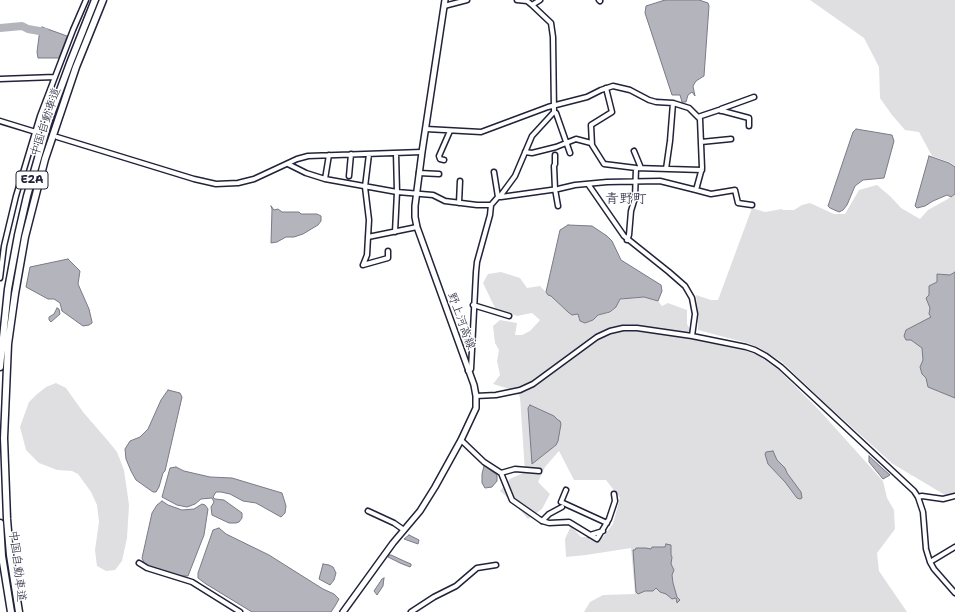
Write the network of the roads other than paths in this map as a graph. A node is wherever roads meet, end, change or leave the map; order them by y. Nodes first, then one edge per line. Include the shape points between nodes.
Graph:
1 (86, 0) edge
2 (95, 0) edge
3 (103, 0) edge
4 (445, 0) edge
5 (468, 0) edge
6 (517, 0) edge
7 (540, 0) edge
8 (532, 5) junction
9 (444, 6) junction
10 (54, 77) junction
11 (0, 79) edge
12 (606, 88) junction
13 (754, 97) dead end
14 (673, 103) junction
15 (554, 106) junction
16 (721, 111) junction
17 (554, 112) junction
18 (698, 117) junction
19 (0, 121) edge
20 (749, 126) dead end
21 (426, 129) junction
22 (450, 131) junction
23 (37, 132) junction
24 (57, 137) dead end
25 (731, 139) dead end
26 (566, 142) junction
27 (592, 142) junction
28 (701, 142) junction
29 (634, 151) dead end
30 (396, 152) junction
31 (422, 152) junction
32 (525, 152) junction
33 (570, 153) dead end
34 (351, 154) junction
35 (369, 154) junction
36 (329, 155) junction
37 (555, 155) dead end
38 (444, 160) dead end
39 (288, 164) junction
40 (636, 168) junction
41 (641, 168) junction
42 (666, 169) junction
43 (702, 170) junction
44 (494, 172) dead end
45 (419, 173) junction
46 (439, 174) dead end
47 (349, 176) dead end
48 (325, 179) junction
49 (460, 182) dead end
50 (636, 182) junction
51 (588, 184) junction
52 (365, 187) junction
53 (555, 189) junction
54 (696, 190) junction
55 (397, 192) junction
56 (416, 193) junction
57 (500, 197) junction
58 (459, 203) junction
59 (752, 205) dead end
60 (491, 206) junction
61 (558, 206) dead end
62 (417, 227) junction
63 (395, 232) junction
64 (368, 237) junction
65 (627, 240) junction
66 (388, 251) dead end
67 (0, 278) edge
68 (473, 305) junction
69 (509, 316) dead end
70 (692, 336) junction
71 (0, 367) edge
72 (468, 371) junction
73 (476, 396) junction
74 (461, 440) junction
75 (539, 471) dead end
76 (501, 473) junction
77 (566, 490) dead end
78 (614, 494) dead end
79 (955, 496) edge
80 (918, 497) junction
81 (562, 507) dead end
82 (368, 511) dead end
83 (542, 521) junction
84 (0, 523) edge
85 (607, 523) junction
86 (404, 530) junction
87 (955, 547) edge
88 (930, 562) junction
89 (139, 563) dead end
90 (496, 565) dead end
91 (955, 593) edge
92 (12, 612) edge
93 (19, 612) edge
94 (240, 612) edge
95 (342, 612) edge
96 (411, 612) edge

1 - 10 street
2 - 71 highway, 中国自動車道 / E2A via 50,120 27,196 8,289
3 - 93 highway, 中国自動車道 / E2A via 56,121 25,237 14,294 8,344 4,438 10,555
4 - 9 main road, 野上河高線
5 - 9 street
6 - 8 street via 527,1
7 - 8 street
8 - 15 street via 551,23
9 - 21 main road, 野上河高線
10 - 11 street
10 - 23 street
12 - 14 street via 613,86 630,90 652,101
12 - 15 street via 587,98
12 - 27 street via 612,112 592,124
13 - 16 street
14 - 18 street via 689,108
14 - 42 street
15 - 17 street
15 - 22 street via 481,132
16 - 18 street
16 - 20 street via 749,118
17 - 26 street
17 - 32 street via 532,136
18 - 28 street
19 - 23 street
21 - 22 street
21 - 31 main road, 野上河高線
22 - 38 street via 439,156
23 - 67 street via 16,196 5,241
24 - 39 street via 216,184 254,179
25 - 28 street
26 - 27 street via 576,139
26 - 32 street via 532,153
26 - 33 street
27 - 40 street via 604,164
28 - 43 street
29 - 41 street
30 - 31 street
30 - 35 street
30 - 55 street
31 - 45 main road, 野上河高線
32 - 57 street via 515,176
34 - 35 street
34 - 36 street
34 - 47 street
35 - 52 street
36 - 39 street via 308,156
36 - 48 street
37 - 53 street
39 - 48 street
40 - 41 street
40 - 50 street
41 - 42 street
42 - 43 street
43 - 54 street
44 - 57 street
45 - 46 street
45 - 56 main road, 野上河高線
48 - 52 street
49 - 58 street
50 - 51 street
50 - 54 street via 660,181
50 - 65 street
51 - 53 street
51 - 65 street
52 - 55 street
52 - 64 street
53 - 57 street
53 - 61 street
54 - 59 street via 711,194 735,190 738,203
55 - 56 street
55 - 63 street
56 - 58 street
56 - 62 main road, 野上河高線 via 414,206
57 - 60 street
58 - 60 street
60 - 68 street via 477,262
62 - 63 street
62 - 72 main road, 野上河高線
63 - 64 street
64 - 66 street via 367,255 363,265 388,258
65 - 70 street via 685,286 692,298 695,314
68 - 69 street
68 - 72 street via 471,369
70 - 73 street via 638,328 610,331 597,337 533,384 520,390
70 - 80 street via 746,347 766,356 846,427
72 - 73 main road, 野上河高線
73 - 74 main road, 野上河高線 via 476,408
74 - 76 street via 484,462
74 - 86 main road, 野上河高線 via 435,488
75 - 76 street via 515,469
76 - 83 street via 512,500
77 - 85 street via 561,502
78 - 85 street via 615,500
79 - 80 street via 942,499
80 - 88 street via 923,512 926,549
81 - 83 street
82 - 86 street
83 - 85 street via 569,522 597,539
84 - 92 highway, 中国自動車道 via 2,556
86 - 95 main road, 野上河高線
87 - 88 street
88 - 91 street
89 - 94 street via 147,568 192,582
90 - 96 street via 477,568 456,586

